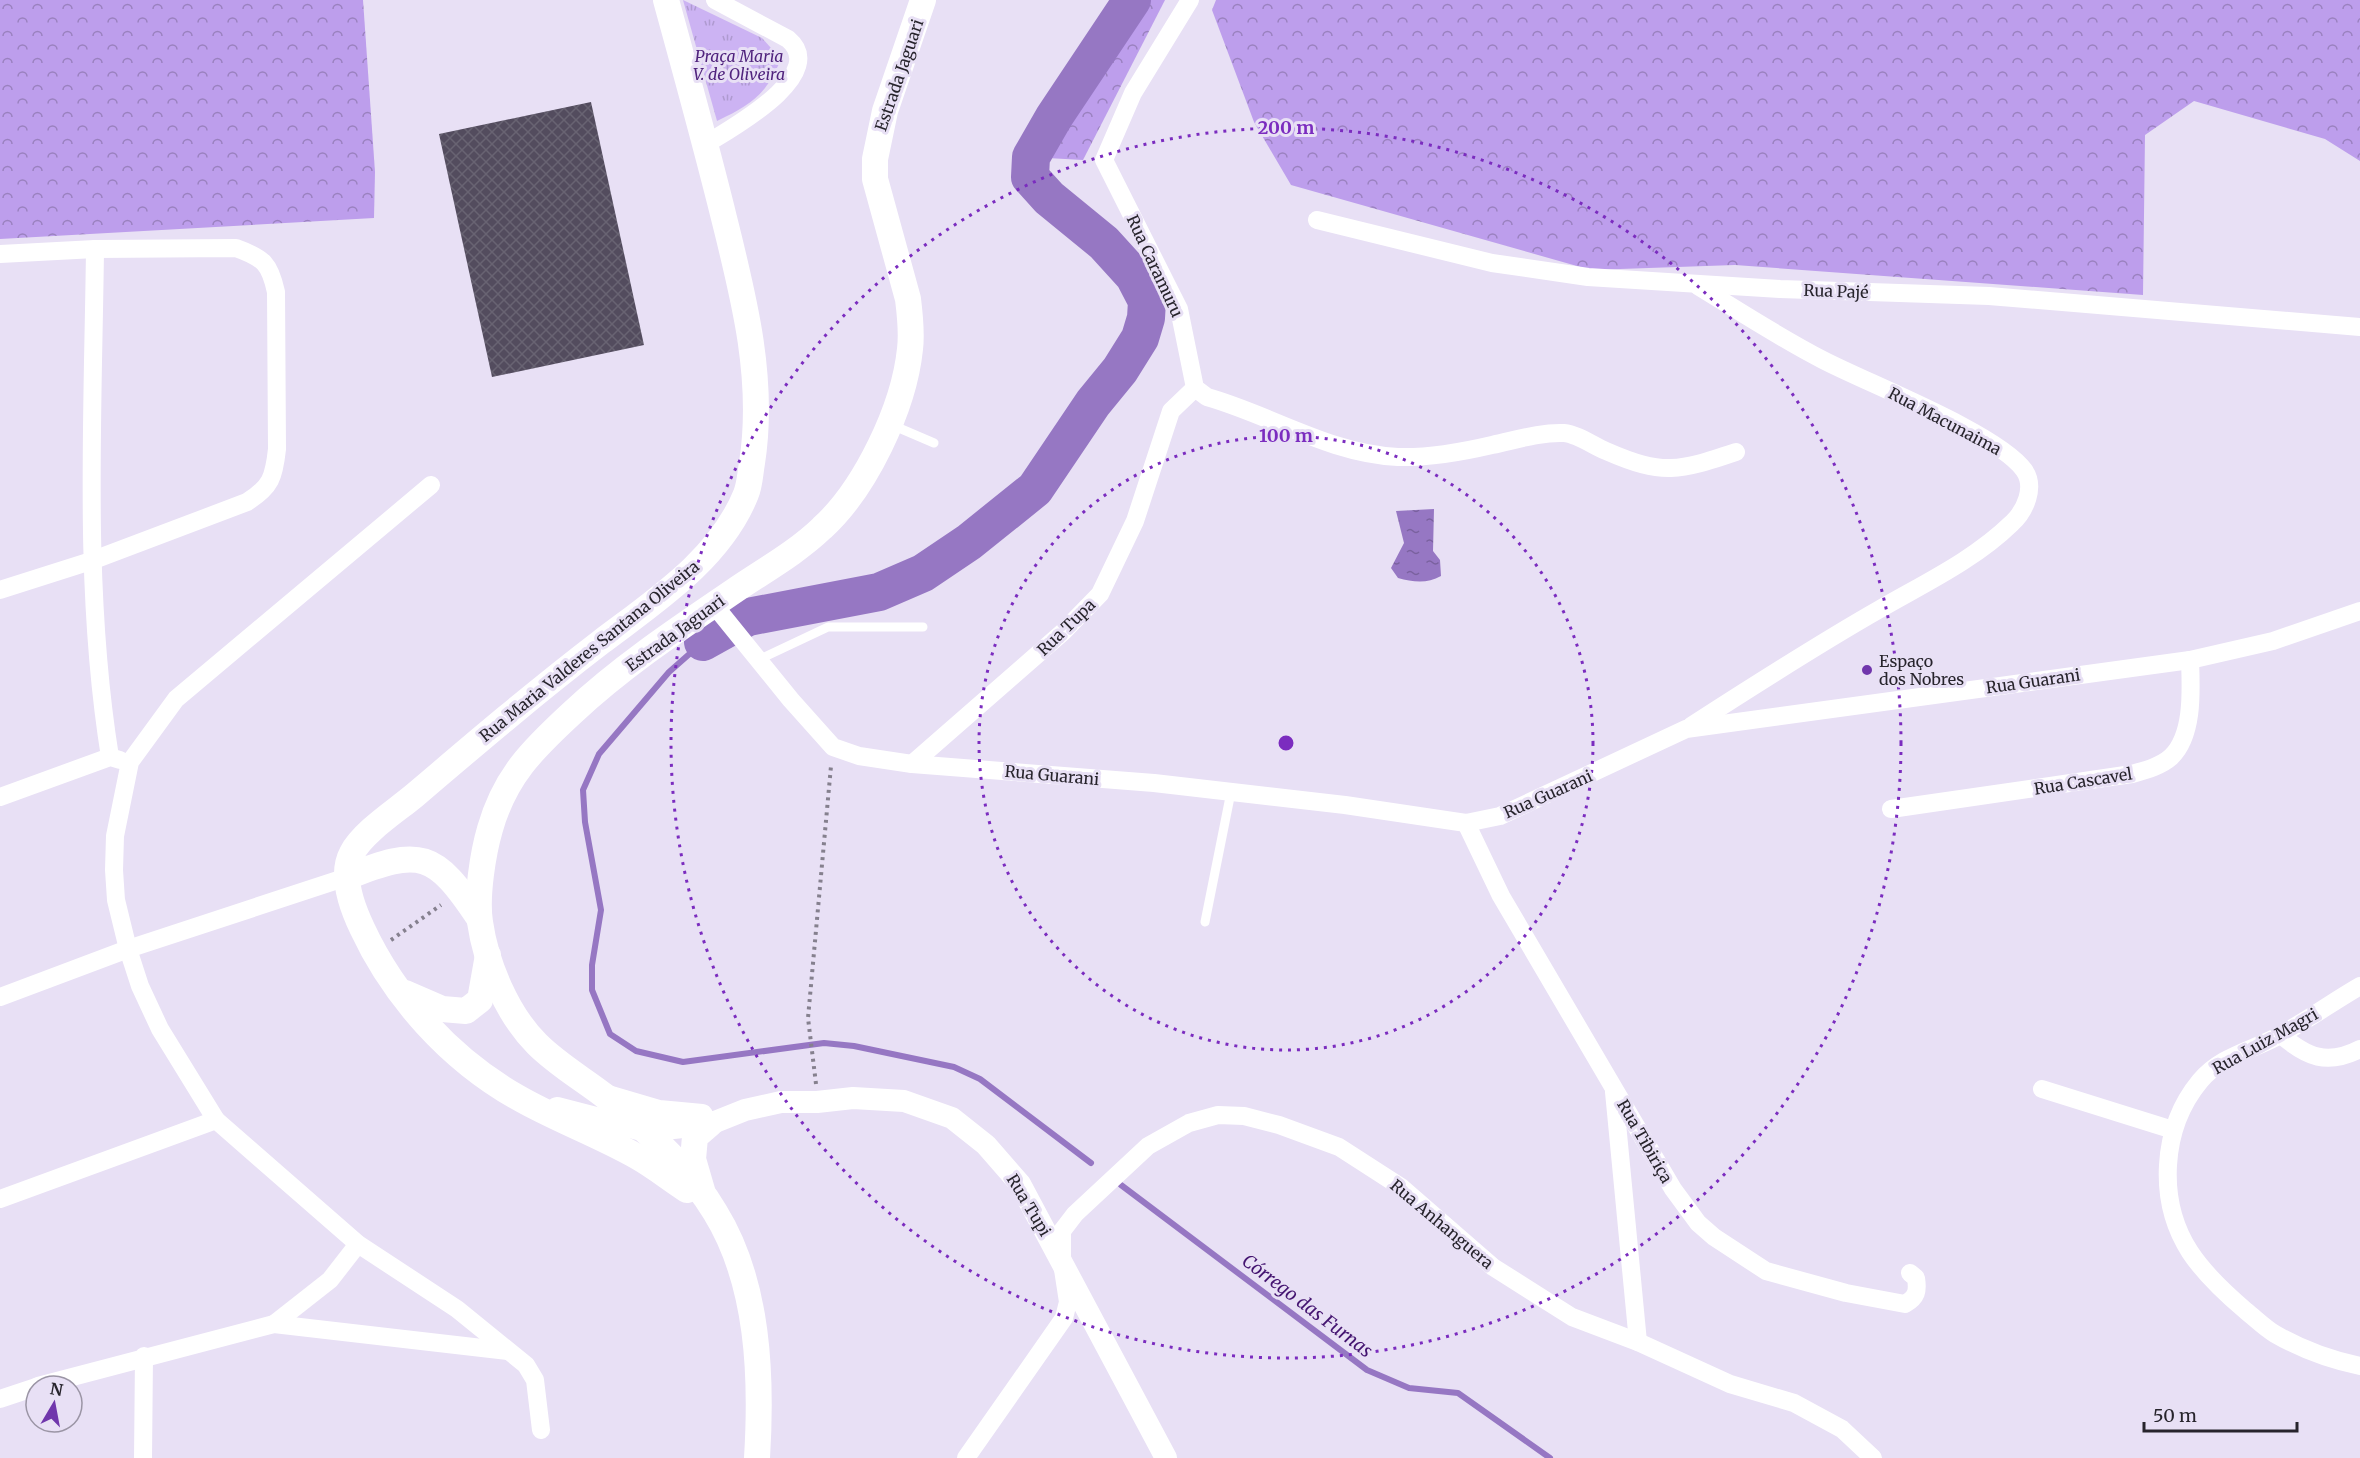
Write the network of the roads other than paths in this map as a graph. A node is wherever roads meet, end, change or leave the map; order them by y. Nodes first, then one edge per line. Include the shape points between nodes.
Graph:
1 (666, 0) edge
2 (715, 0) edge
3 (923, 0) edge
4 (1190, 0) edge
5 (706, 144) junction
6 (1317, 220) dead end
7 (95, 249) junction
8 (0, 254) edge
9 (1694, 284) junction
10 (2360, 327) edge
11 (1195, 388) junction
12 (889, 423) junction
13 (934, 443) dead end
14 (1736, 452) dead end
15 (431, 485) dead end
16 (91, 561) junction
17 (0, 590) edge
18 (719, 611) junction
19 (2360, 611) edge
20 (923, 627) dead end
21 (587, 653) junction
22 (758, 660) junction
23 (2190, 660) junction
24 (610, 680) junction
25 (1686, 729) junction
26 (110, 757) junction
27 (130, 762) junction
28 (912, 764) junction
29 (1231, 792) junction
30 (0, 797) edge
31 (1892, 809) dead end
32 (1466, 823) junction
33 (347, 877) junction
34 (479, 918) junction
35 (1205, 922) dead end
36 (128, 949) junction
37 (488, 955) junction
38 (2360, 986) edge
39 (397, 988) junction
40 (0, 997) edge
41 (2281, 1035) junction
42 (2360, 1049) edge
43 (1614, 1087) junction
44 (2042, 1089) dead end
45 (604, 1095) junction
46 (516, 1097) junction
47 (745, 1110) junction
48 (216, 1120) junction
49 (710, 1124) junction
50 (2173, 1130) junction
51 (645, 1131) junction
52 (0, 1198) edge
53 (707, 1199) junction
54 (358, 1244) junction
55 (1062, 1263) junction
56 (1910, 1273) dead end
57 (274, 1324) junction
58 (1638, 1342) junction
59 (508, 1351) junction
60 (144, 1356) junction
61 (2360, 1366) edge
62 (80, 1374) edge
63 (24, 1391) edge
64 (0, 1399) edge
65 (541, 1430) dead end
66 (143, 1458) edge
67 (757, 1458) edge
68 (966, 1458) edge
69 (1166, 1458) edge
70 (1872, 1458) edge

1 - 5 main road, Rua Maria Valderes Santana Oliveira
2 - 5 street via 788,39 800,55 798,69 783,89
3 - 12 main road, Estrada Jaguari via 885,111 875,159 875,179 910,319 910,351
4 - 11 street, Rua Caramuru via 1133,93 1104,160 1179,309
5 - 21 main road, Rua Maria Valderes Santana Oliveira via 749,321 756,407 748,490 732,522 702,558 656,601
6 - 9 street, Rua Pajé via 1544,272
7 - 8 street
7 - 16 street
7 - 16 street via 236,248 264,262 272,272 276,292 277,449 266,490 248,502
9 - 10 street, Rua Pajé via 1989,296
9 - 25 street, Rua Macunaima via 1821,359 2007,453 2026,472 2029,488 2028,499 2014,522 1965,561 1792,660
11 - 14 street via 1207,397 1308,436 1380,455 1428,456 1535,435 1566,433 1642,466 1663,469 1687,469
11 - 28 street, Rua Tupa via 1171,411 1135,521 1100,594 1063,632
12 - 13 lane
12 - 18 main road, Estrada Jaguari via 878,451 823,527
15 - 27 street via 176,699
16 - 17 street
16 - 26 street via 101,699
18 - 22 street
18 - 24 main road, Estrada Jaguari via 652,647
19 - 23 street, Rua Guarani via 2273,641
20 - 22 lane via 828,627
21 - 24 main road
21 - 33 main road, Rua Maria Valderes Santana Oliveira via 358,845 348,863
22 - 28 street, Rua Guarani via 833,747 859,756
23 - 25 street, Rua Guarani
23 - 31 street, Rua Cascavel via 2190,702 2180,745 2171,757 2154,768
24 - 34 main road, Estrada Jaguari via 531,750 500,799 486,847
25 - 32 street, Rua Guarani via 1500,816
26 - 27 street
26 - 30 street
27 - 36 street via 115,836 114,870 116,900
28 - 29 street, Rua Guarani
29 - 32 street, Rua Guarani
29 - 35 lane
32 - 43 street, Rua Tibiriça via 1490,876
33 - 34 main road via 394,860 413,858 435,865 461,891
33 - 36 street
33 - 39 main road via 356,916
34 - 37 main road, Estrada Jaguari
36 - 40 street
36 - 48 street via 160,1029
37 - 39 main road via 480,1000 466,1011 442,1009
37 - 45 main road, Estrada Jaguari via 522,1028 562,1066
38 - 41 street, Rua Luiz Magri
39 - 46 main road via 433,1032 483,1075
41 - 42 street via 2302,1053 2312,1056 2328,1058
41 - 50 street, Rua Luiz Magri via 2211,1069 2186,1102
43 - 56 street, Rua Tibiriça via 1698,1223 1766,1271 1895,1304 1905,1304 1918,1290 1916,1278
43 - 58 street
44 - 50 street
45 - 47 street via 658,1111 702,1115
45 - 51 main road, Estrada Jaguari
46 - 51 street
46 - 53 main road via 633,1154
47 - 49 street, Rua Tupi
47 - 55 street, Rua Tupi via 782,1101 853,1098 904,1101 952,1118 986,1144 1020,1184
48 - 52 street
48 - 54 street
49 - 51 street, Rua Tupi
49 - 53 main road via 696,1137 693,1159
50 - 61 street, Rua Luiz Magri via 2168,1190 2177,1227 2190,1252 2223,1292 2274,1334 2332,1360
51 - 53 main road, Estrada Jaguari
53 - 67 main road via 728,1236 752,1313 759,1416
54 - 57 street via 330,1280
54 - 59 street via 457,1310
55 - 58 street, Rua Anhanguera via 1062,1232 1075,1214 1148,1146 1189,1123 1218,1115 1244,1116 1340,1147 1401,1187 1493,1267 1572,1317
55 - 68 street, Rua Anhanguera via 1068,1302 1064,1318
55 - 69 street, Rua Tupi
57 - 59 street
57 - 60 street
58 - 70 street, Rua Anhanguera via 1730,1384 1794,1403 1842,1429
59 - 65 street via 533,1373
60 - 62 street
60 - 66 street
63 - 64 street

